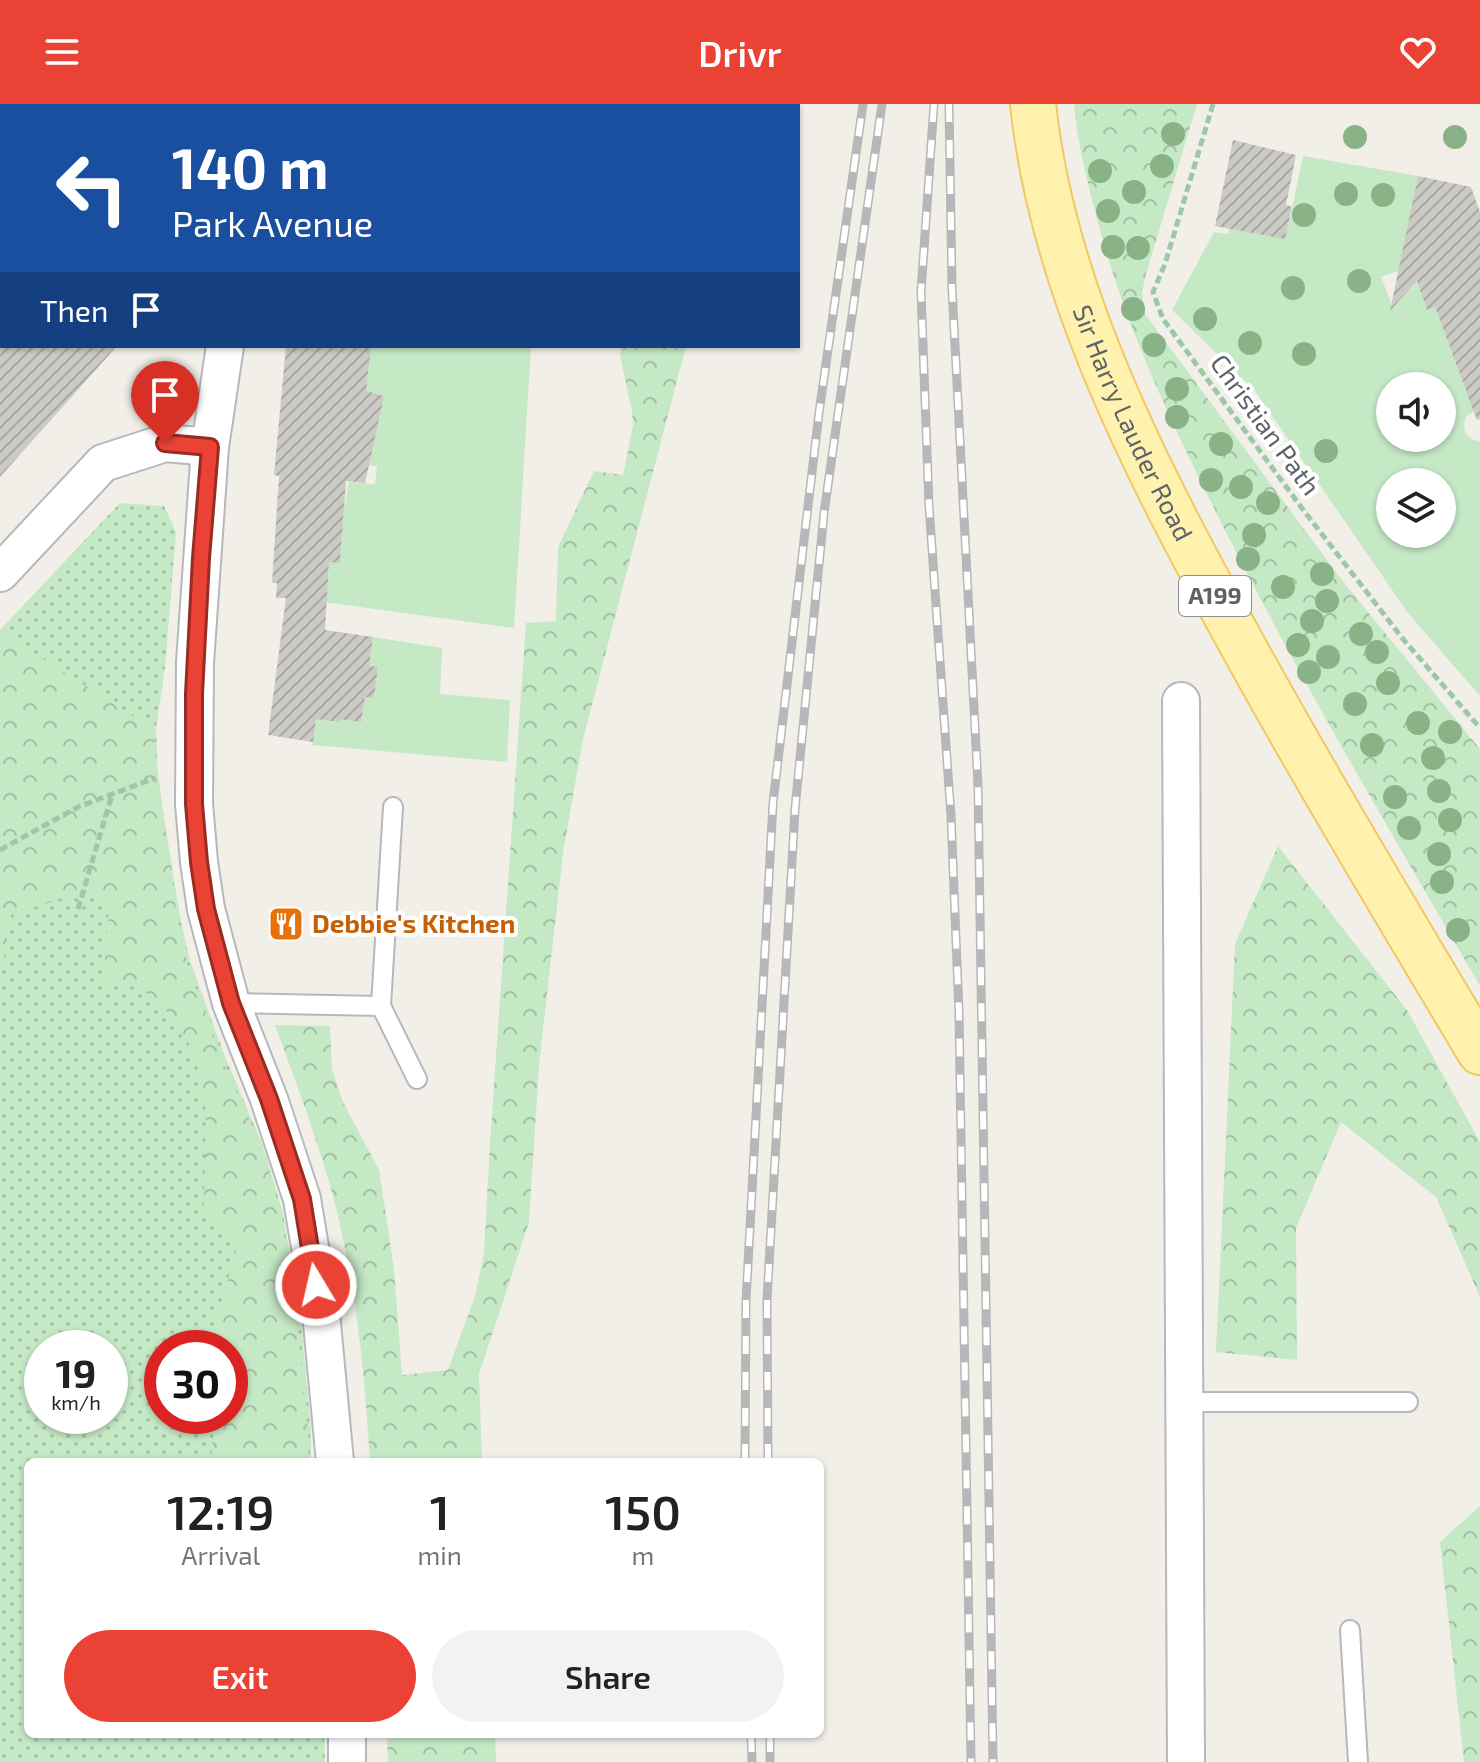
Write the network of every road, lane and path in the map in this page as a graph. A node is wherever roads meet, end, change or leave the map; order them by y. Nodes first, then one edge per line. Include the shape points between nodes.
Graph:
1 (1033, 104) edge
2 (1213, 104) edge
3 (225, 348) edge
4 (210, 447) junction
5 (0, 573) edge
6 (1181, 701) dead end
7 (1480, 728) edge
8 (193, 763) junction
9 (113, 794) junction
10 (393, 807) dead end
11 (0, 850) edge
12 (78, 909) dead end
13 (231, 1003) junction
14 (381, 1006) junction
15 (1480, 1052) edge
16 (417, 1079) dead end
17 (1184, 1402) junction
18 (1408, 1402) dead end
19 (335, 1458) edge
20 (1350, 1630) dead end
21 (347, 1738) edge
22 (347, 1762) edge
23 (1186, 1762) edge
24 (1358, 1762) edge

1 - 15 main road, Sir Harry Lauder Road / A199 via 1046,188 1069,276 1095,346 1175,520 1276,707
2 - 7 path, Christian Path via 1153,292 1163,319 1394,628
3 - 4 street
4 - 5 street via 165,443 103,463
4 - 8 street
6 - 17 street
8 - 9 path
8 - 13 street via 206,909
9 - 11 path
9 - 12 path
10 - 14 lane
13 - 14 lane
13 - 19 street via 302,1199 321,1313
14 - 16 lane
17 - 18 lane
17 - 23 street
20 - 24 lane
21 - 22 street

